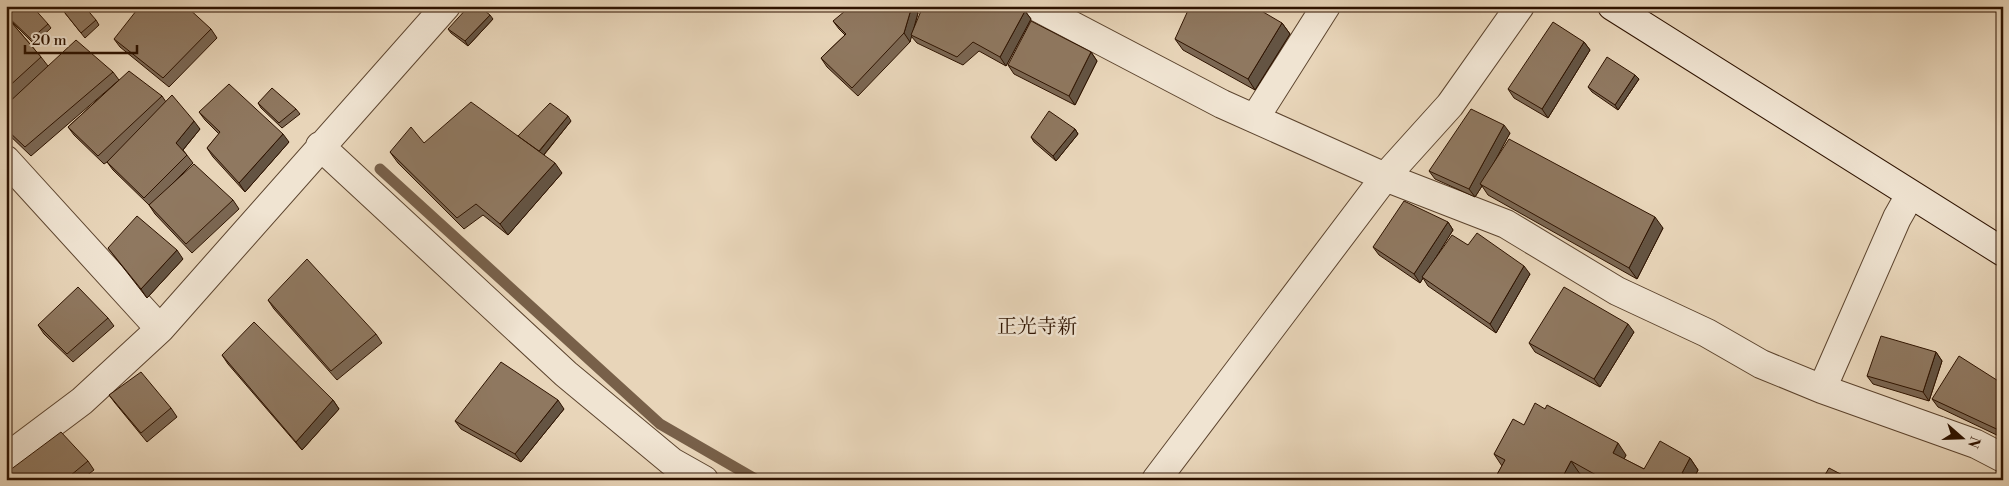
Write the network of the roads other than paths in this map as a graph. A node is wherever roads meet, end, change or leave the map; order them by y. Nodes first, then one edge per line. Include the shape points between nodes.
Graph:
1 (446, 6) edge
2 (1035, 6) edge
3 (1326, 6) edge
4 (1520, 6) edge
5 (1612, 6) edge
6 (1255, 118) junction
7 (320, 146) junction
8 (6, 160) edge
9 (1385, 177) junction
10 (1910, 195) junction
11 (2003, 252) edge
12 (160, 329) junction
13 (1822, 389) junction
14 (6, 458) edge
15 (2003, 458) edge
16 (704, 480) edge
17 (1156, 480) edge

1 - 7 street
2 - 6 street
3 - 6 street
4 - 9 street via 1450,105
5 - 10 street
6 - 9 street
7 - 12 street
7 - 16 street via 566,374 672,462
8 - 12 street
9 - 13 street via 1506,224 1617,291 1707,333 1761,364
9 - 17 street
10 - 11 street
10 - 13 street
12 - 14 street via 82,401
13 - 15 street via 1976,444

